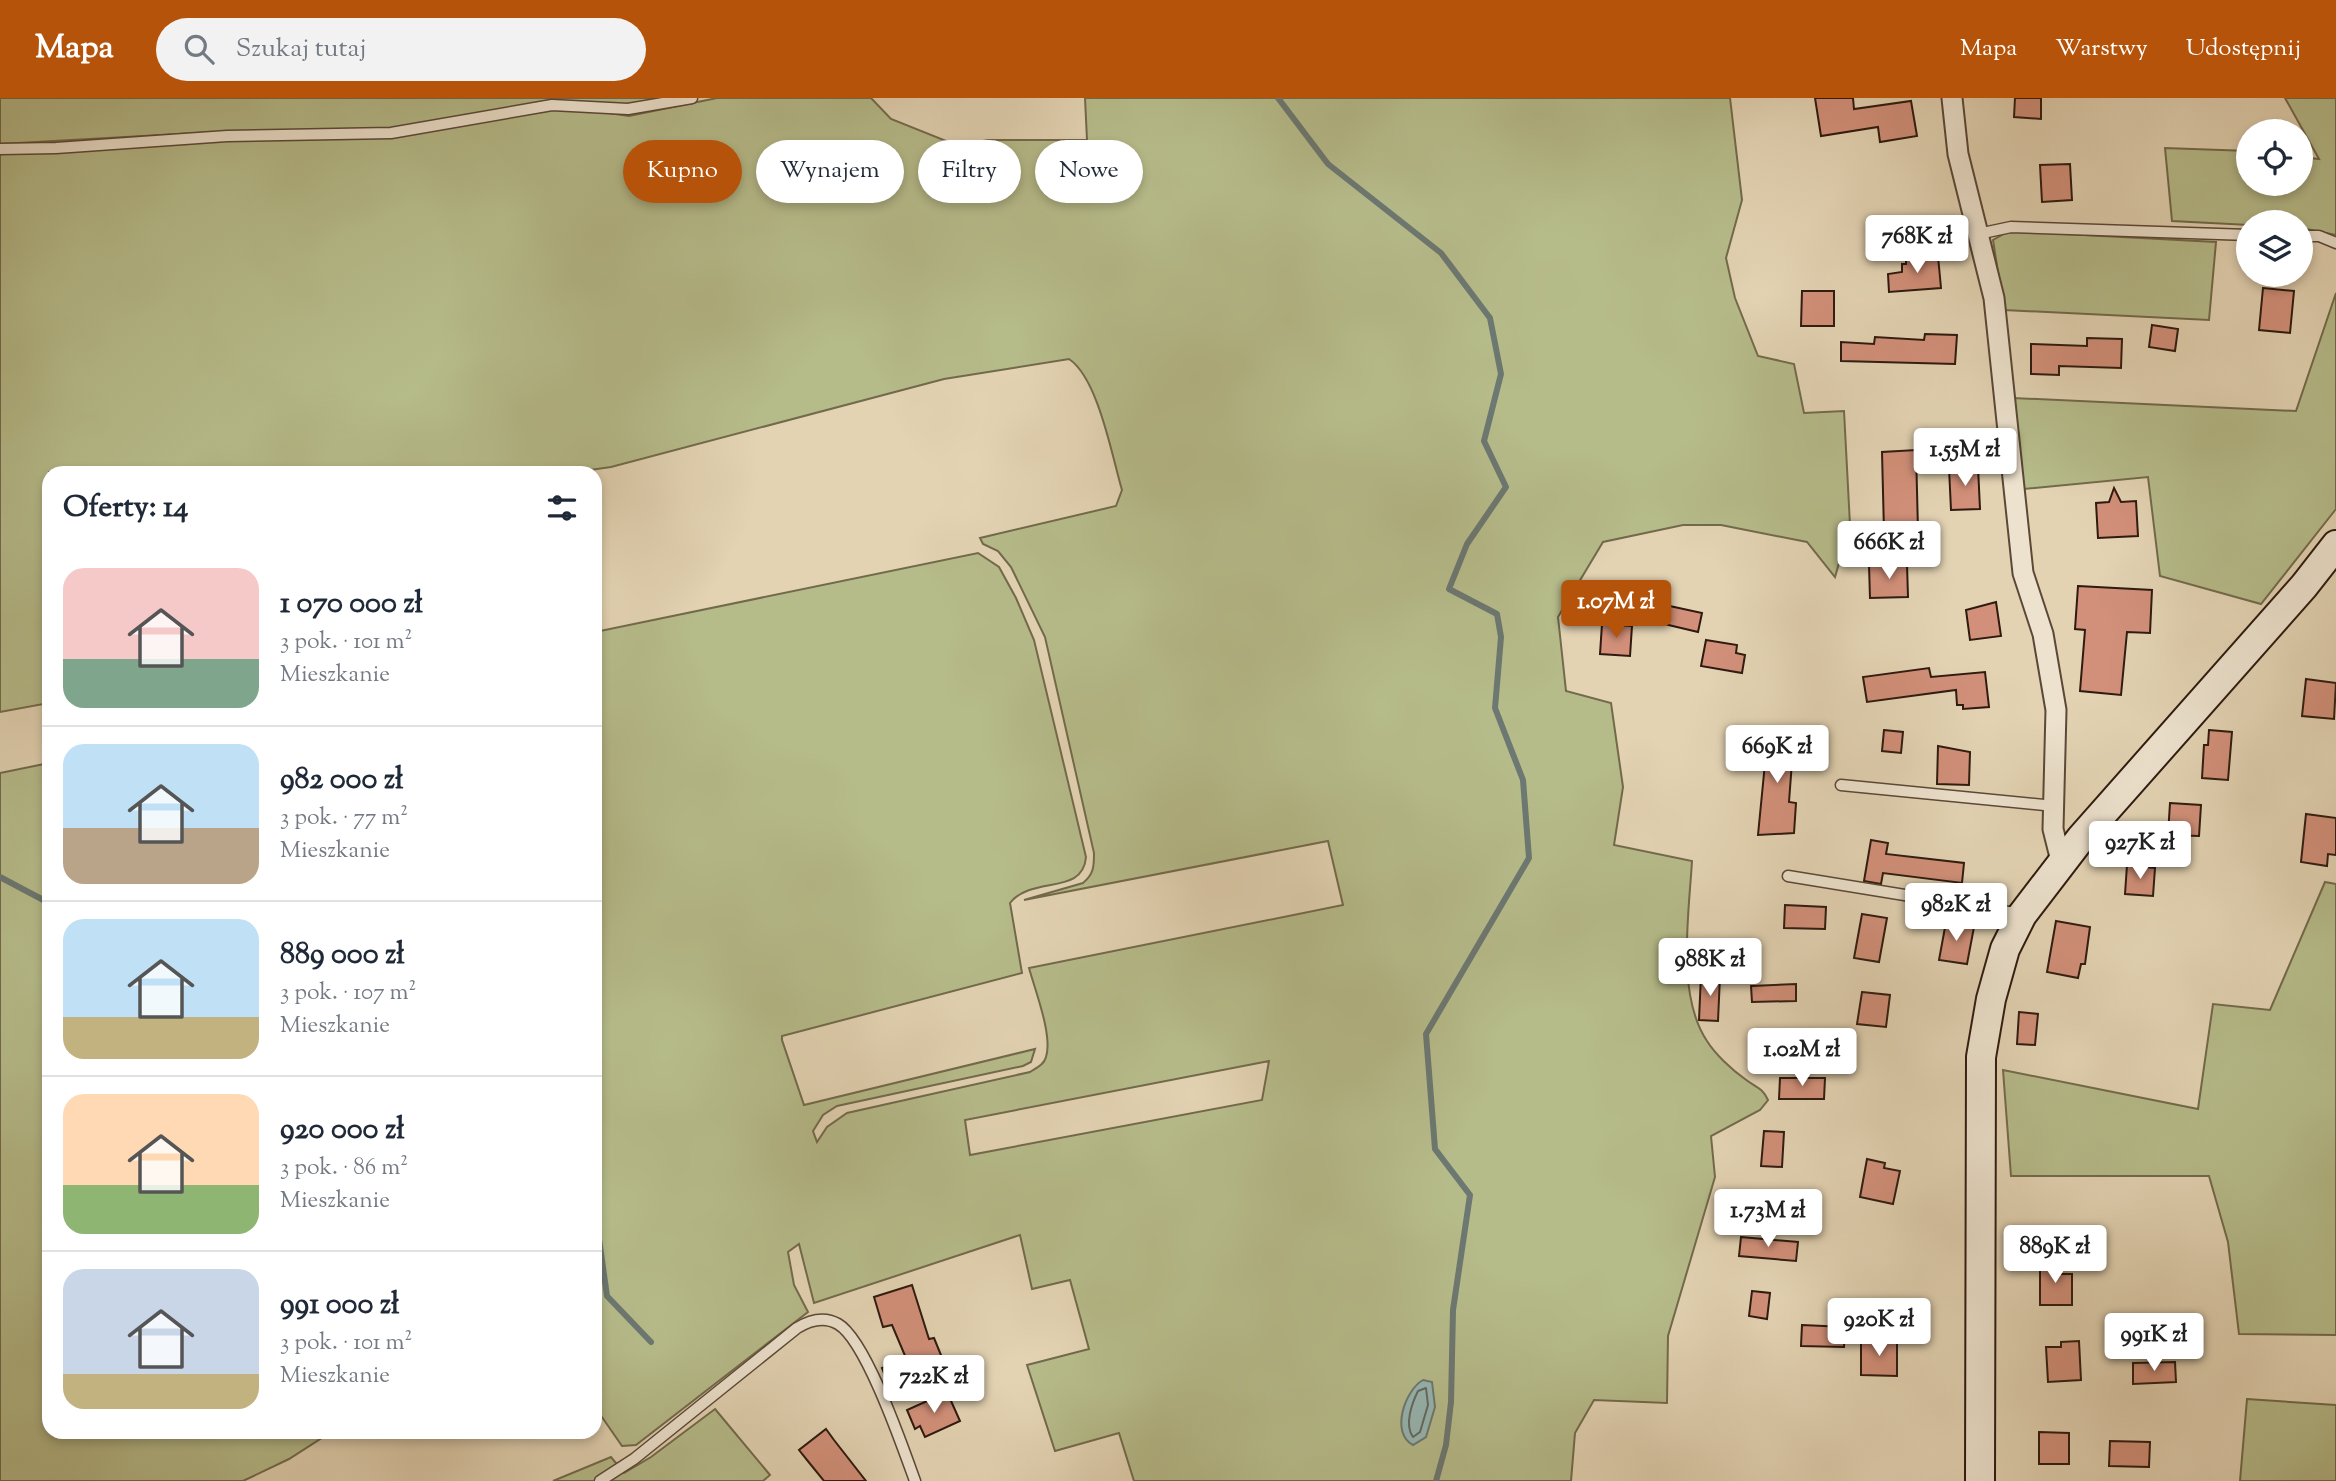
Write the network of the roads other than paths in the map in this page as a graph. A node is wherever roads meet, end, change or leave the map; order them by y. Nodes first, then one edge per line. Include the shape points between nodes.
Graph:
1 (692, 98) edge
2 (1952, 98) edge
3 (0, 149) edge
4 (1978, 234) junction
5 (2236, 235) edge
6 (2313, 236) edge
7 (2336, 243) edge
8 (2336, 545) edge
9 (1841, 785) dead end
10 (2054, 806) junction
11 (2061, 861) junction
12 (1788, 876) dead end
13 (2022, 915) junction
14 (600, 1481) edge
15 (915, 1481) edge
16 (1980, 1481) edge

1 - 3 lane via 628,109 552,105 391,133 227,136
2 - 4 street via 1958,154
4 - 5 lane via 2011,228
4 - 10 street via 1994,298 2023,573 2043,634 2056,710
6 - 7 lane
8 - 11 street
9 - 10 lane
10 - 11 street via 2053,830
11 - 13 street
12 - 13 lane
13 - 16 street via 2005,949 1982,1057
14 - 15 lane via 797,1328 828,1320 846,1330 862,1354

